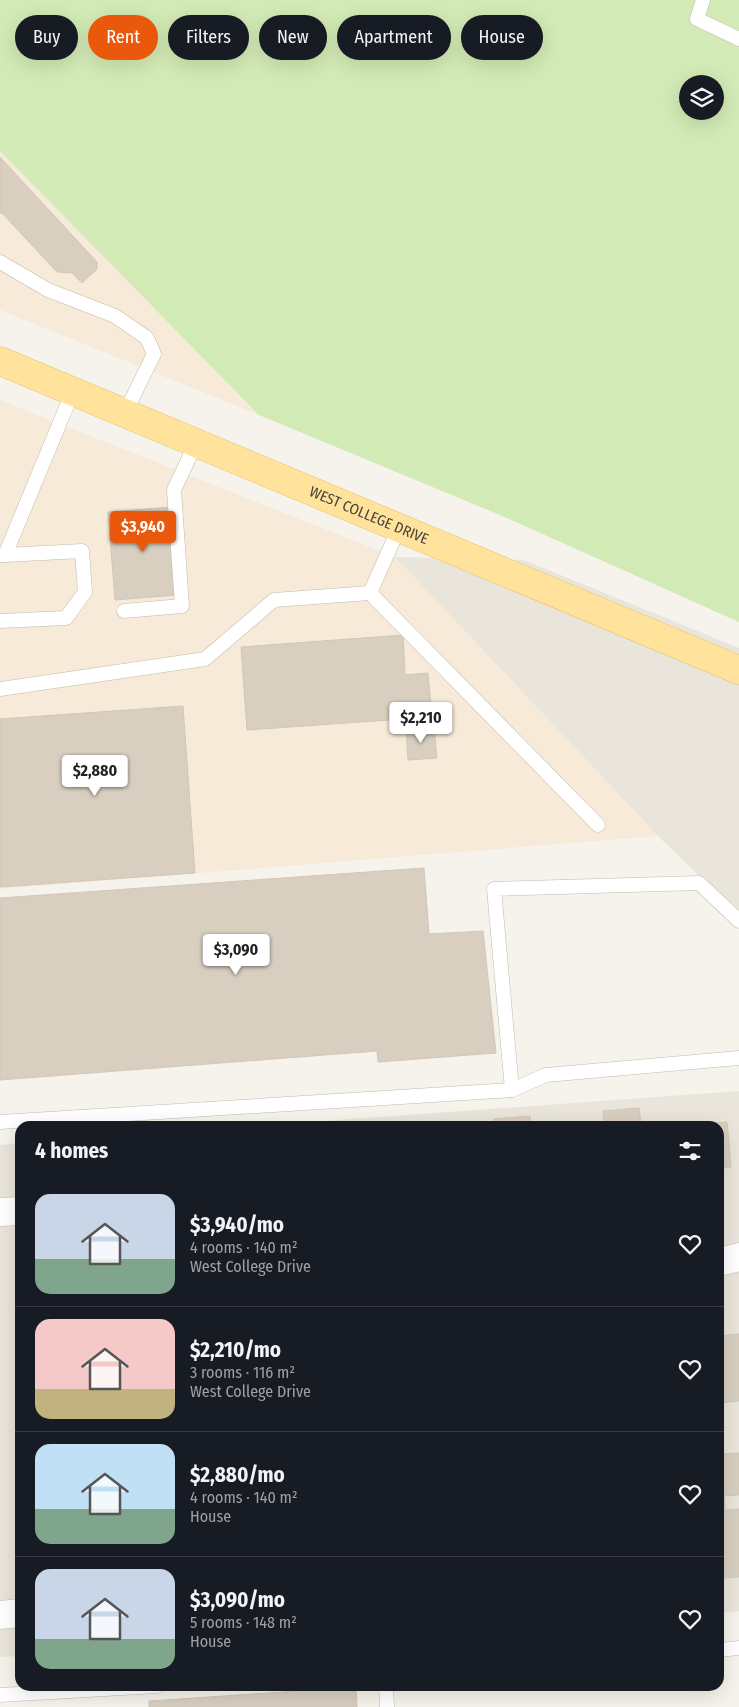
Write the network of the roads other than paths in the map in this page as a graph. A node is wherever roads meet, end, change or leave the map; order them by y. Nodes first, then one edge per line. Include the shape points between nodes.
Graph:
1 (703, 0) edge
2 (739, 39) edge
3 (0, 262) edge
4 (0, 361) edge
5 (73, 391) junction
6 (125, 413) junction
7 (196, 443) junction
8 (399, 528) junction
9 (2, 555) edge
10 (370, 593) junction
11 (124, 611) dead end
12 (0, 621) edge
13 (739, 670) edge
14 (0, 689) edge
15 (598, 825) dead end
16 (739, 922) edge
17 (739, 1058) edge
18 (512, 1090) junction
19 (15, 1121) edge
20 (16, 1121) edge
21 (0, 1122) edge
22 (15, 1211) edge
23 (0, 1212) edge
24 (739, 1257) edge
25 (724, 1261) edge
26 (15, 1614) edge
27 (0, 1615) edge
28 (739, 1648) edge
29 (724, 1650) edge
30 (70, 1691) edge
31 (386, 1691) edge
32 (0, 1695) edge
33 (387, 1707) edge

1 - 2 lane via 696,19
3 - 6 lane via 48,290 115,316 147,338 154,354
4 - 5 main road, WEST COLLEGE DRIVE
5 - 6 main road, WEST COLLEGE DRIVE
5 - 9 lane
6 - 7 main road, WEST COLLEGE DRIVE
7 - 8 main road, WEST COLLEGE DRIVE
7 - 11 lane via 174,490 182,606
8 - 10 lane
8 - 13 main road, WEST COLLEGE DRIVE
9 - 12 lane via 82,551 84,592 66,618
10 - 14 lane via 274,600 205,659
10 - 15 lane
16 - 18 lane via 699,883 494,889
17 - 18 lane via 546,1075
18 - 20 lane
19 - 21 lane
22 - 23 street
24 - 25 street
26 - 27 street
28 - 29 lane
30 - 32 lane
31 - 33 lane

